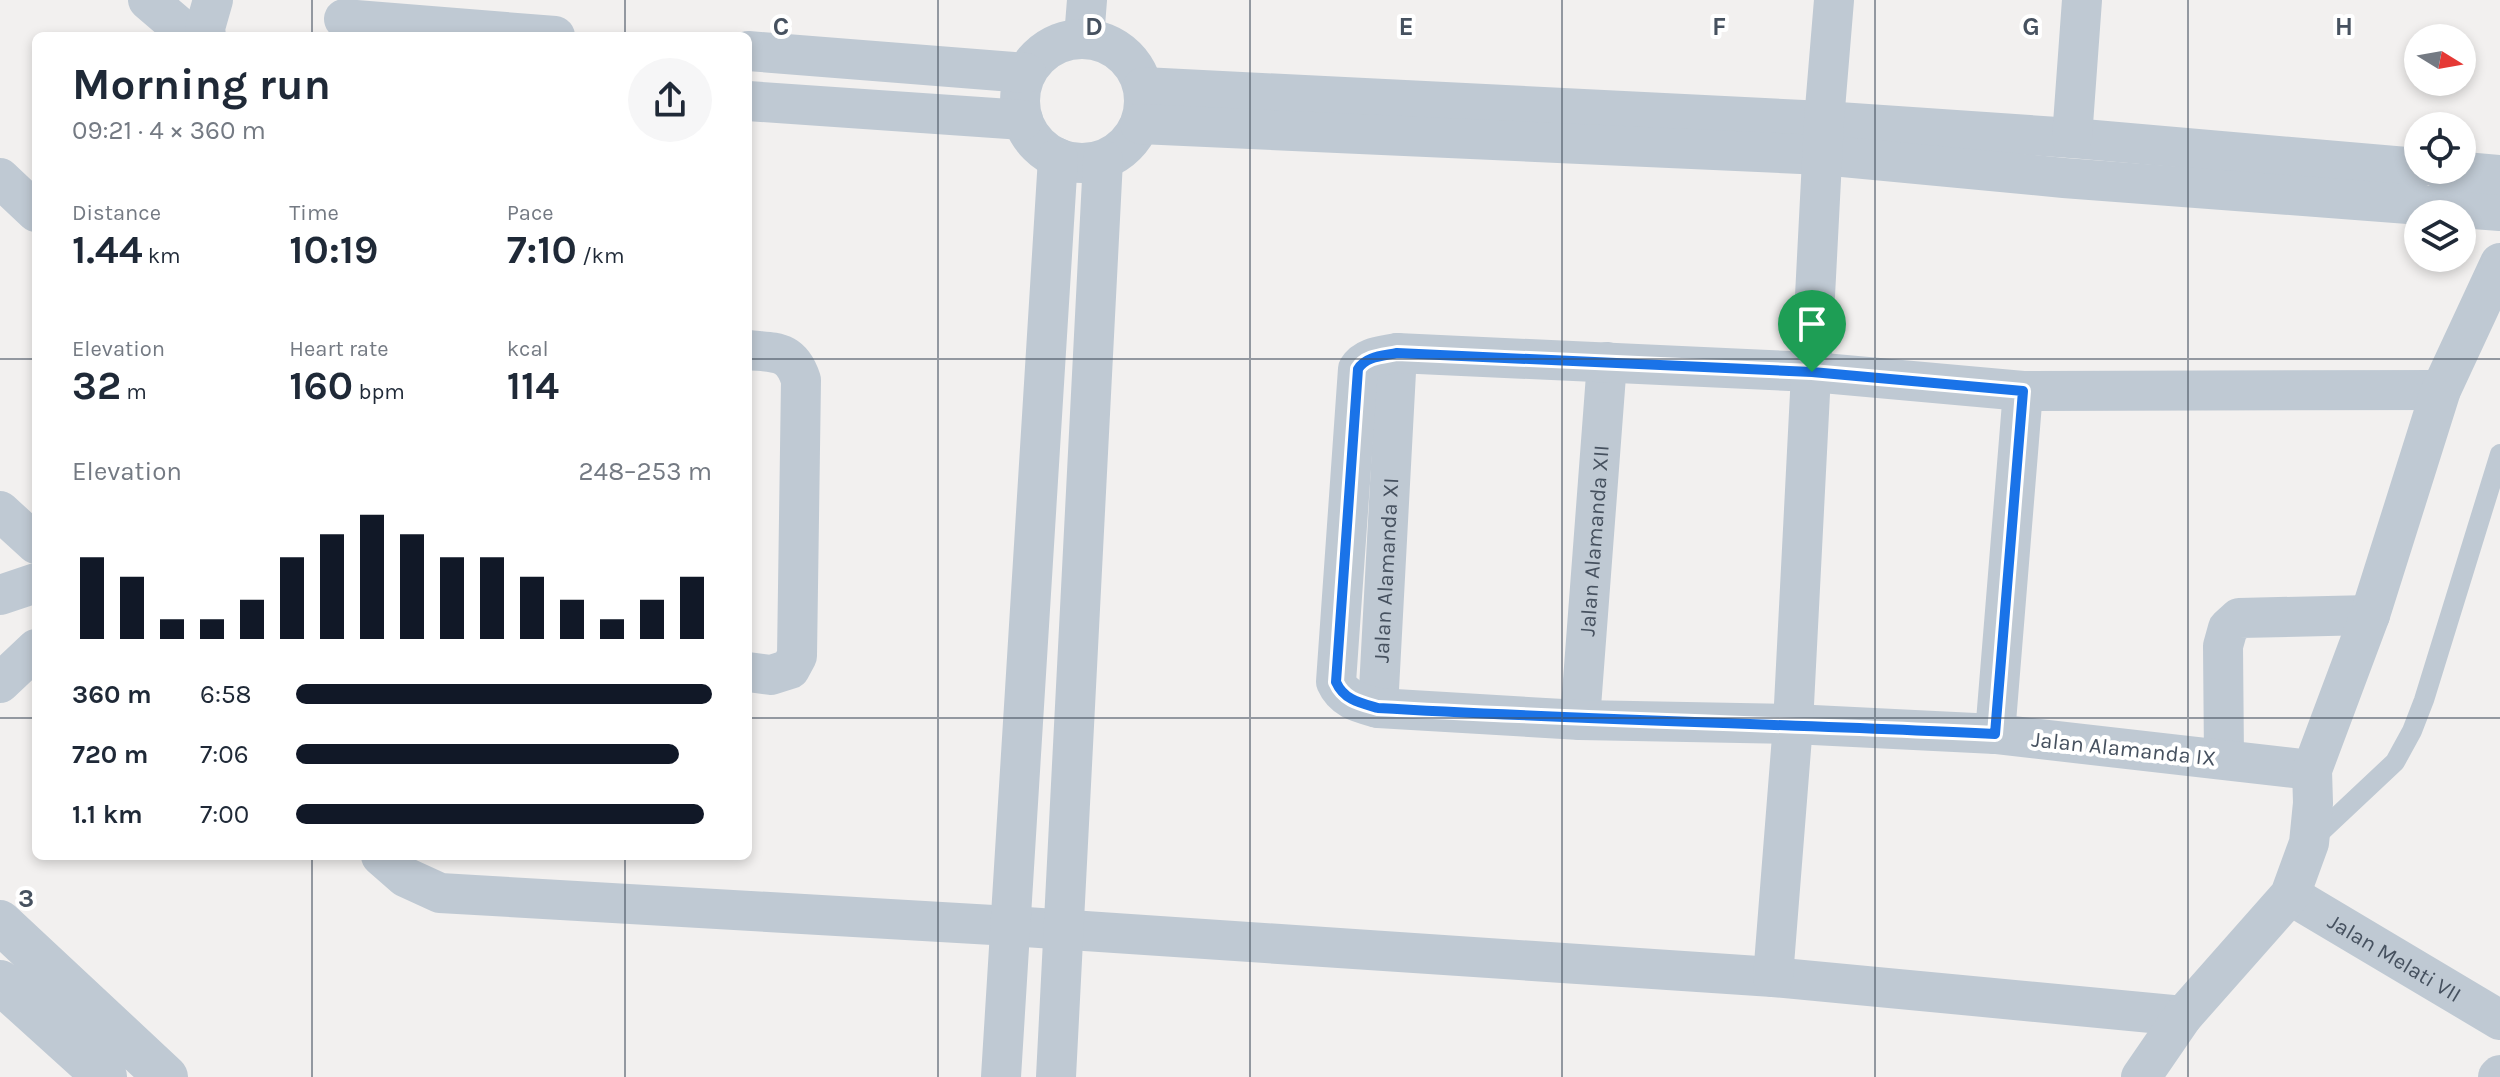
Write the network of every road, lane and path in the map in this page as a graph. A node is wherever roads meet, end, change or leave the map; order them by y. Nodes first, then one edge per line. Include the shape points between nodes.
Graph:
1 (148, 0) edge
2 (213, 0) edge
3 (1834, 0) edge
4 (2082, 0) edge
5 (342, 18) edge
6 (1085, 19) edge
7 (185, 32) edge
8 (206, 32) edge
9 (508, 32) edge
10 (752, 51) edge
11 (1026, 73) junction
12 (752, 101) edge
13 (1142, 105) junction
14 (1023, 120) junction
15 (1823, 138) junction
16 (2072, 138) junction
17 (1058, 158) junction
18 (1103, 160) junction
19 (2404, 167) edge
20 (2476, 173) edge
21 (2500, 175) edge
22 (0, 178) edge
23 (32, 208) edge
24 (2500, 211) edge
25 (2500, 263) edge
26 (752, 350) edge
27 (1607, 362) junction
28 (1812, 372) junction
29 (2441, 390) junction
30 (2023, 391) junction
31 (2500, 454) edge
32 (0, 511) edge
33 (32, 540) edge
34 (32, 584) edge
35 (0, 595) edge
36 (2370, 615) junction
37 (32, 653) edge
38 (752, 673) edge
39 (0, 683) edge
40 (1580, 720) junction
41 (1793, 724) junction
42 (1995, 734) junction
43 (2224, 758) junction
44 (2312, 770) junction
45 (2309, 843) junction
46 (386, 860) edge
47 (2290, 895) junction
48 (0, 922) edge
49 (1010, 926) junction
50 (1063, 929) junction
51 (1773, 977) junction
52 (0, 982) edge
53 (2183, 1016) junction
54 (2500, 1020) edge
55 (105, 1077) edge
56 (166, 1077) edge
57 (1001, 1077) edge
58 (1056, 1077) edge
59 (2141, 1077) edge

1 - 7 street
2 - 8 street
3 - 15 street
4 - 16 street
5 - 9 street
6 - 11 street
6 - 13 street via 1098,40 1132,62
10 - 11 street
11 - 14 street
12 - 14 street
13 - 15 street
13 - 18 street via 1125,146
14 - 17 street via 1037,143
15 - 16 street
15 - 24 street via 2064,178
15 - 28 street
16 - 19 street
17 - 18 street via 1080,163
17 - 49 street
18 - 50 street
20 - 21 street
22 - 23 street
25 - 29 street
26 - 38 street via 783,354 795,363 801,380 797,656 790,669 771,675
27 - 28 street
27 - 40 street, Jalan Alamanda XII
27 - 40 street via 1397,353 1370,359 1358,369 1336,682 1341,693 1378,708
28 - 30 street
28 - 41 street
29 - 30 street
29 - 36 street
30 - 42 street
31 - 45 lane via 2412,731 2395,762
32 - 33 street
34 - 35 street
36 - 43 street via 2239,618 2228,628 2223,646
36 - 44 street
37 - 39 street
40 - 41 street
41 - 42 street, Jalan Alamanda IX
41 - 51 street
42 - 43 street, Jalan Alamanda IX
43 - 44 street, Jalan Alamanda IX
44 - 45 street
45 - 47 street
46 - 49 street via 405,877 440,893
47 - 53 street
47 - 54 street, Jalan Melati VII
48 - 56 street
49 - 50 street
49 - 57 street
50 - 51 street
50 - 58 street
51 - 53 street
52 - 55 street
53 - 59 street

